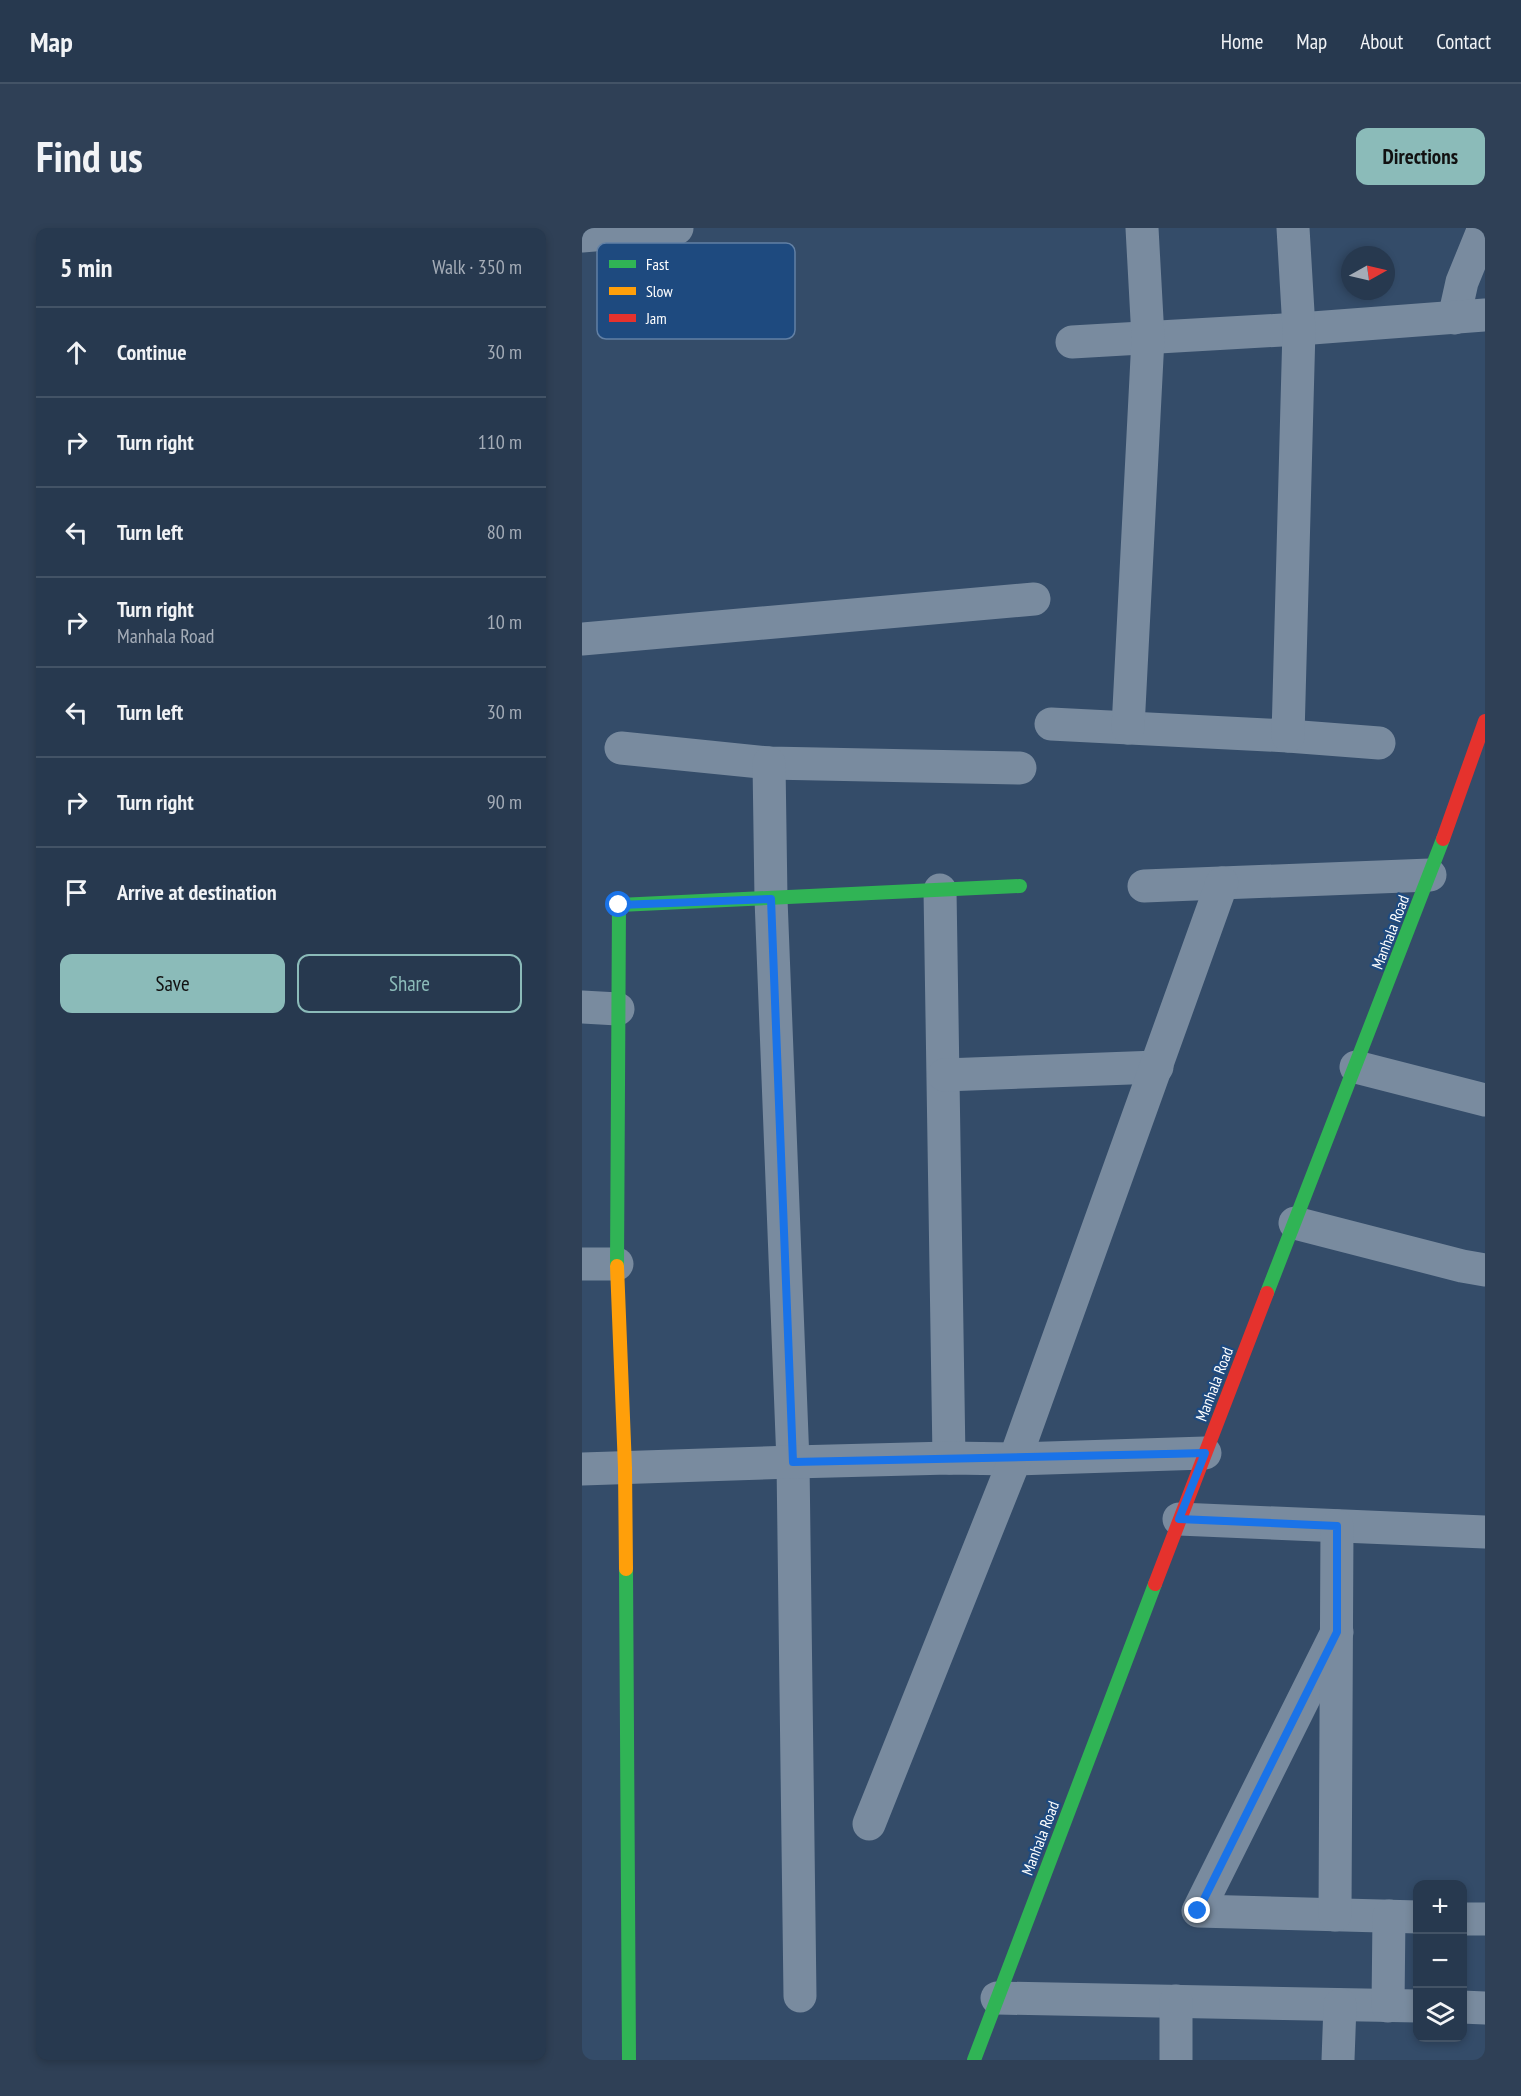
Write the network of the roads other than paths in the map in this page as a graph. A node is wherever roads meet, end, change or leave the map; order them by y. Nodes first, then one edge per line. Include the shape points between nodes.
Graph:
1 (677, 228) edge
2 (1142, 228) edge
3 (1293, 228) edge
4 (1484, 228) edge
5 (582, 236) edge
6 (1470, 316) edge
7 (1299, 329) junction
8 (1148, 338) junction
9 (1072, 342) dead end
10 (1034, 599) dead end
11 (582, 639) edge
12 (1485, 721) edge
13 (1051, 724) dead end
14 (1128, 728) junction
15 (1288, 736) junction
16 (1379, 743) dead end
17 (621, 748) dead end
18 (769, 763) junction
19 (1020, 768) dead end
20 (1430, 875) junction
21 (1222, 883) junction
22 (1020, 885) dead end
23 (1144, 886) dead end
24 (940, 890) junction
25 (771, 899) junction
26 (582, 1007) edge
27 (618, 1009) junction
28 (1356, 1066) junction
29 (1157, 1067) junction
30 (944, 1075) junction
31 (1485, 1100) edge
32 (1295, 1223) junction
33 (582, 1264) edge
34 (618, 1264) junction
35 (1485, 1270) edge
36 (1205, 1453) junction
37 (949, 1458) junction
38 (1015, 1459) junction
39 (793, 1462) junction
40 (625, 1468) junction
41 (582, 1469) edge
42 (1179, 1519) junction
43 (1337, 1526) junction
44 (1485, 1532) edge
45 (1337, 1632) junction
46 (868, 1824) dead end
47 (1335, 1915) junction
48 (1403, 1917) edge
49 (1467, 1918) edge
50 (1485, 1919) edge
51 (801, 1996) dead end
52 (997, 1998) junction
53 (1176, 2001) junction
54 (1340, 2005) junction
55 (1403, 2006) edge
56 (1467, 2007) edge
57 (1485, 2008) edge
58 (629, 2060) edge
59 (974, 2060) edge
60 (1176, 2060) edge
61 (1338, 2060) edge

1 - 5 street
2 - 8 street
3 - 7 street
4 - 6 street via 1462,282
6 - 7 street
7 - 8 street
7 - 15 street
8 - 9 street
8 - 14 street
10 - 11 street
12 - 20 street, Manhala Road
13 - 14 street
14 - 15 street
15 - 16 street
17 - 18 street
18 - 19 street
18 - 25 street
20 - 21 street
20 - 28 street, Manhala Road
21 - 23 street
21 - 29 street
22 - 24 street
24 - 25 street
24 - 30 street
25 - 27 street via 619,905
25 - 39 street
26 - 27 street
27 - 34 street
28 - 31 street
28 - 32 street, Manhala Road
29 - 30 street
29 - 38 street
30 - 37 street
32 - 35 street
32 - 36 street, Manhala Road
33 - 34 street
34 - 40 street
36 - 38 street
36 - 42 street, Manhala Road
37 - 38 street
37 - 39 street
38 - 46 street
39 - 40 street
39 - 51 street
40 - 41 street
40 - 58 street
42 - 43 street
42 - 52 street, Manhala Road
43 - 44 street
43 - 45 street
45 - 47 street
45 - 47 street via 1198,1911
47 - 48 street
48 - 55 street
49 - 50 street
52 - 53 street
52 - 59 street, Manhala Road
53 - 54 street
53 - 60 street
54 - 55 street
54 - 61 street
56 - 57 street

